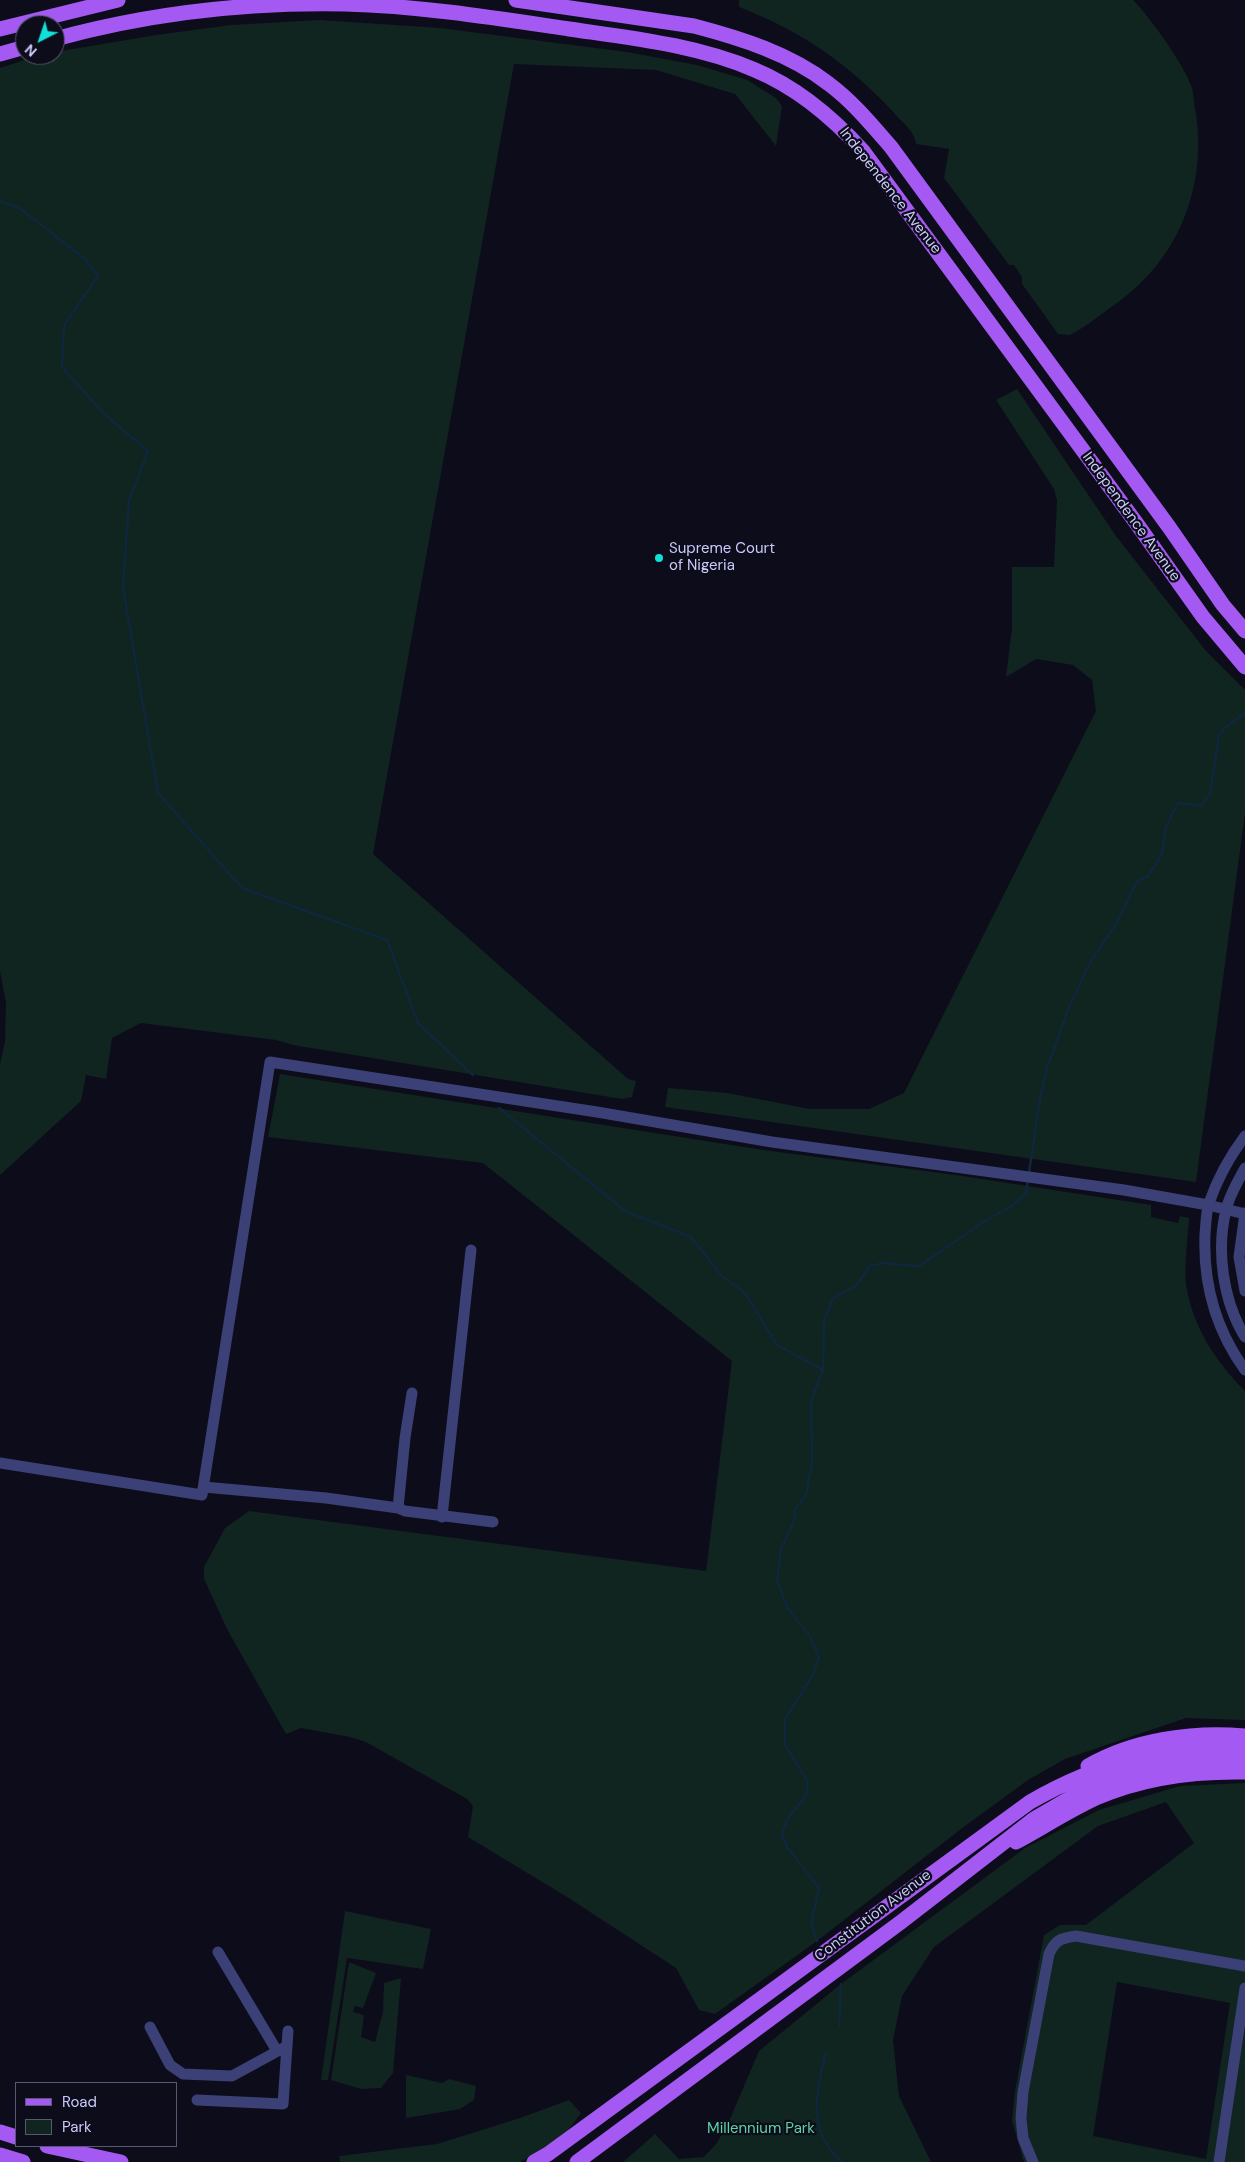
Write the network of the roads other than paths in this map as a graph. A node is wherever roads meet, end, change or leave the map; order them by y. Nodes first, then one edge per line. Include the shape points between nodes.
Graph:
1 (118, 0) edge
2 (516, 0) edge
3 (195, 5) edge
4 (0, 29) edge
5 (65, 36) edge
6 (15, 50) edge
7 (0, 54) edge
8 (1245, 631) edge
9 (1245, 667) edge
10 (1245, 1136) edge
11 (1245, 1168) edge
12 (1208, 1205) junction
13 (1226, 1209) junction
14 (1245, 1214) edge
15 (471, 1250) dead end
16 (1245, 1291) edge
17 (1245, 1337) edge
18 (1245, 1370) edge
19 (412, 1393) dead end
20 (0, 1463) edge
21 (204, 1487) junction
22 (398, 1508) junction
23 (442, 1516) junction
24 (493, 1522) dead end
25 (1245, 1736) edge
26 (1245, 1748) edge
27 (1245, 1761) edge
28 (1245, 1772) edge
29 (1060, 1785) junction
30 (984, 1856) junction
31 (218, 1952) dead end
32 (1245, 1966) edge
33 (1245, 1988) edge
34 (150, 2027) dead end
35 (288, 2031) dead end
36 (282, 2049) junction
37 (197, 2100) dead end
38 (0, 2132) edge
39 (15, 2137) edge
40 (52, 2147) edge
41 (0, 2155) edge
42 (23, 2162) edge
43 (121, 2162) edge
44 (534, 2162) edge
45 (578, 2162) edge
46 (1033, 2162) edge
47 (1219, 2162) edge

1 - 4 main road
2 - 8 main road, Independence Avenue via 718,32 785,59 831,85 891,147
3 - 5 main road, Independence Avenue
3 - 9 main road, Independence Avenue via 345,4 487,17 696,50 757,71 800,95 839,125 889,184 1203,617
6 - 7 main road
10 - 12 street
11 - 13 street
12 - 13 street
12 - 18 street via 1204,1255 1208,1286 1224,1338
12 - 21 street via 712,1133 270,1062
13 - 14 street
13 - 17 street via 1222,1254 1225,1282
14 - 16 street via 1239,1257
15 - 23 street
19 - 22 street
20 - 21 street via 202,1495
21 - 22 street
22 - 23 street
23 - 24 street
25 - 29 main road via 1206,1736 1149,1743 1110,1754
26 - 29 main road, Constitution Avenue via 1189,1748 1140,1756
27 - 30 main road, Constitution Avenue via 1214,1760 1154,1768 1098,1784 1034,1819
28 - 30 main road via 1202,1772 1143,1782 1096,1798
29 - 44 main road, Constitution Avenue via 1030,1802
30 - 45 main road, Constitution Avenue via 901,1922
31 - 36 street
32 - 46 street via 1076,1936 1061,1938 1053,1944 1020,2118 1023,2138
33 - 47 street
34 - 36 street via 170,2064 183,2074 232,2076
35 - 36 street
36 - 37 street via 283,2104
38 - 39 main road
40 - 43 main road
41 - 42 main road

